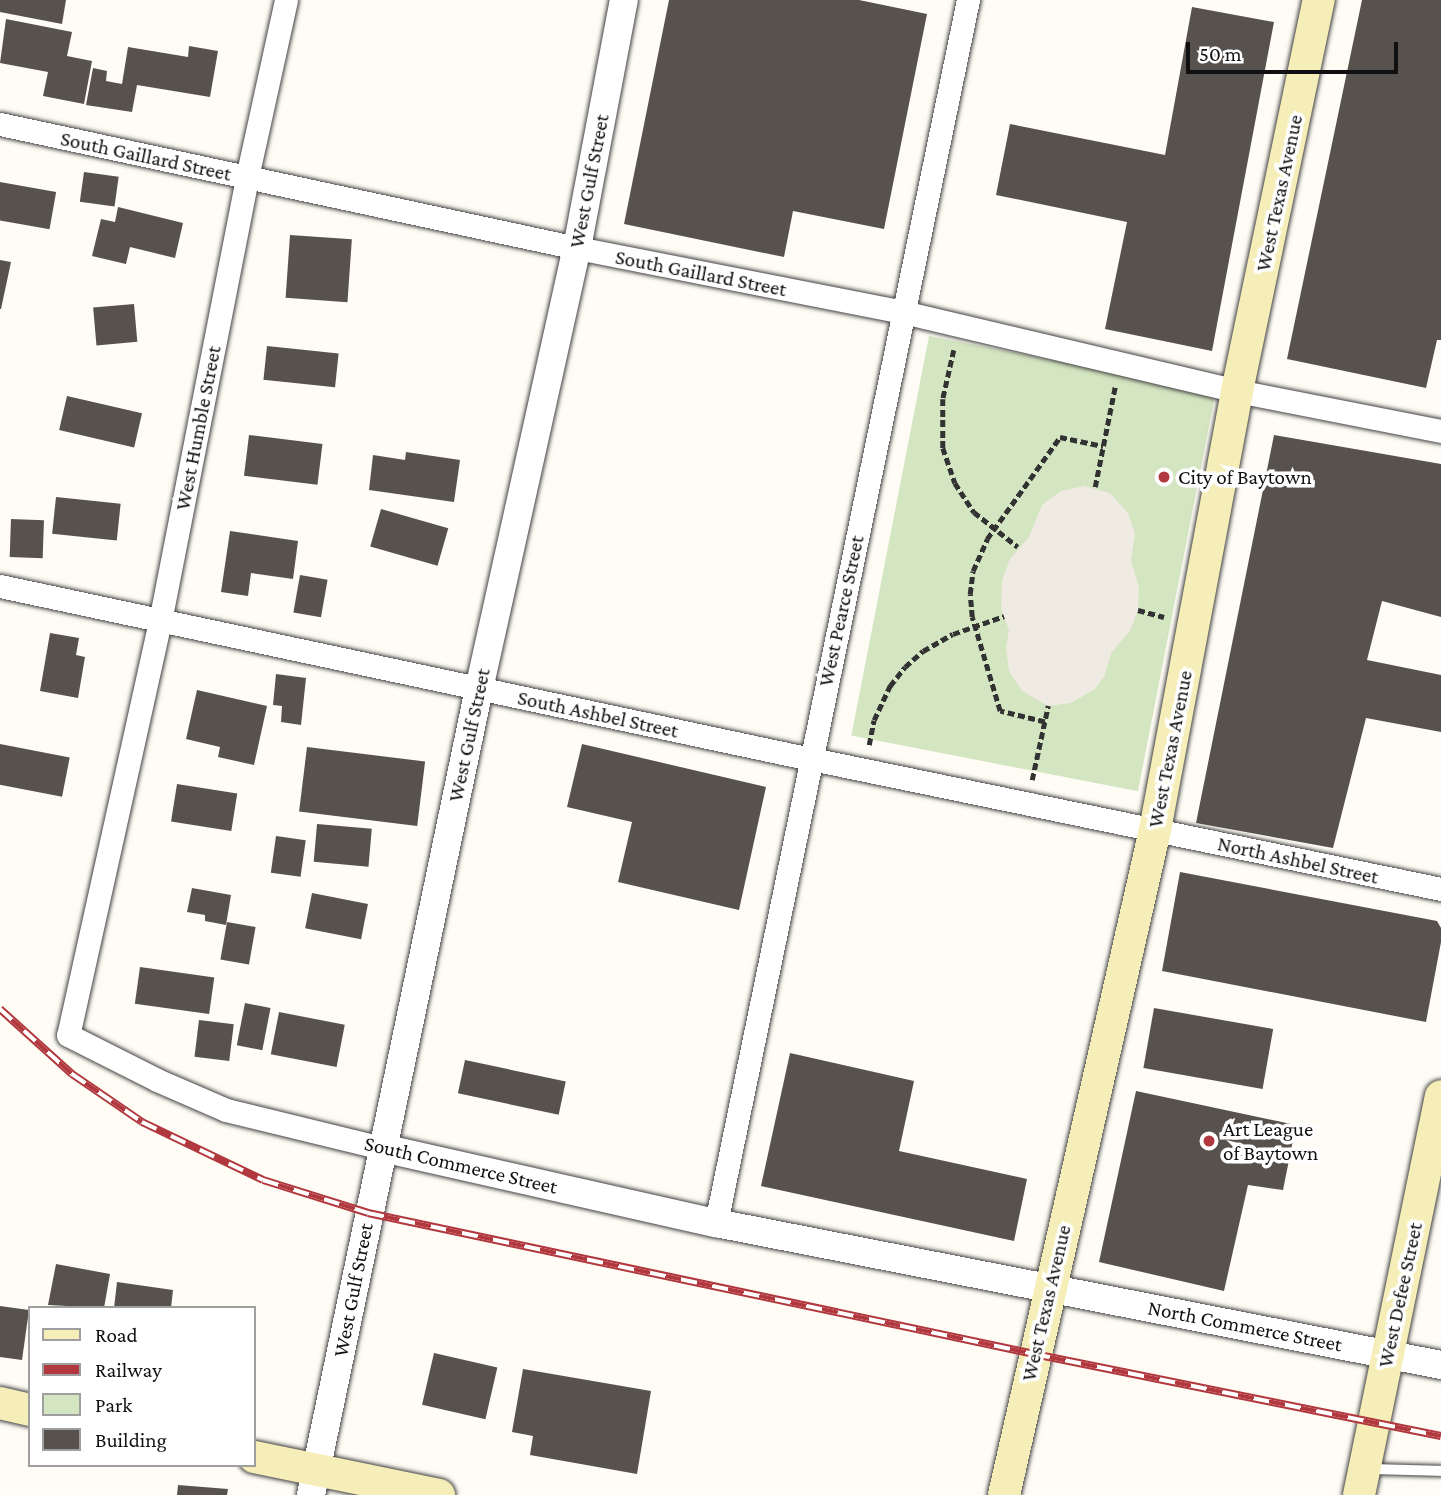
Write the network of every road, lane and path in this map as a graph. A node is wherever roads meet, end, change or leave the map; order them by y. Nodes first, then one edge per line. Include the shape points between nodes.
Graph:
1 (286, 0) edge
2 (624, 0) edge
3 (968, 0) edge
4 (1319, 0) edge
5 (0, 124) edge
6 (247, 178) junction
7 (577, 248) junction
8 (903, 312) junction
9 (960, 326) junction
10 (1120, 363) junction
11 (1237, 391) junction
12 (1441, 431) edge
13 (1103, 446) junction
14 (1095, 487) dead end
15 (994, 530) junction
16 (1018, 547) dead end
17 (0, 586) edge
18 (1004, 616) dead end
19 (160, 621) junction
20 (974, 628) junction
21 (479, 689) junction
22 (1048, 706) dead end
23 (1045, 722) junction
24 (810, 759) junction
25 (863, 770) junction
26 (1027, 803) junction
27 (1155, 830) junction
28 (108, 855) joint
29 (1441, 890) edge
30 (1441, 1096) edge
31 (382, 1147) junction
32 (716, 1223) junction
33 (1049, 1289) junction
34 (1388, 1353) junction
35 (1441, 1365) edge
36 (0, 1403) edge
37 (28, 1410) edge
38 (256, 1458) edge
39 (1441, 1471) edge
40 (1362, 1482) edge
41 (314, 1483) edge
42 (439, 1495) edge
43 (1004, 1495) edge

1 - 6 street, West Humble Street
2 - 7 street, West Gulf Street
3 - 8 street, West Pearce Street
4 - 11 main road, West Texas Avenue
5 - 6 street, South Gaillard Street
6 - 7 street, South Gaillard Street
6 - 19 street, West Humble Street
7 - 8 street, South Gaillard Street
7 - 21 street, West Gulf Street
8 - 9 street, South Gaillard Street
8 - 24 street, West Pearce Street
9 - 10 street, South Gaillard Street
9 - 15 path via 943,399 943,448 955,483 974,512
10 - 11 street, South Gaillard Street
10 - 13 path
11 - 12 street, South Gaillard Street
11 - 27 main road, West Texas Avenue
13 - 14 path
13 - 15 path via 1060,437
15 - 16 path
15 - 20 path via 981,549 971,582
17 - 19 street, South Ashbel Street
18 - 20 path
19 - 21 street, South Ashbel Street
19 - 28 street, West Humble Street
20 - 23 path via 1000,711
20 - 25 path via 923,651 897,677 874,720
21 - 24 street, South Ashbel Street
21 - 31 street, West Gulf Street
22 - 23 path
23 - 26 path
24 - 25 street, South Ashbel Street
24 - 32 street, West Pearce Street
25 - 26 street, South Ashbel Street
26 - 27 street, South Ashbel Street
27 - 29 street, North Ashbel Street
27 - 33 main road, West Texas Avenue
28 - 31 street, South Commerce Street via 68,1035 226,1110
30 - 34 main road, West Defee Street
31 - 32 street, South Commerce Street
31 - 41 street, West Gulf Street
32 - 33 street, South Commerce Street
33 - 34 street, North Commerce Street
33 - 43 main road, West Texas Avenue
34 - 35 street, North Commerce Street
34 - 40 main road, West Defee Street
36 - 37 main road
38 - 41 main road
39 - 40 lane
41 - 42 main road

